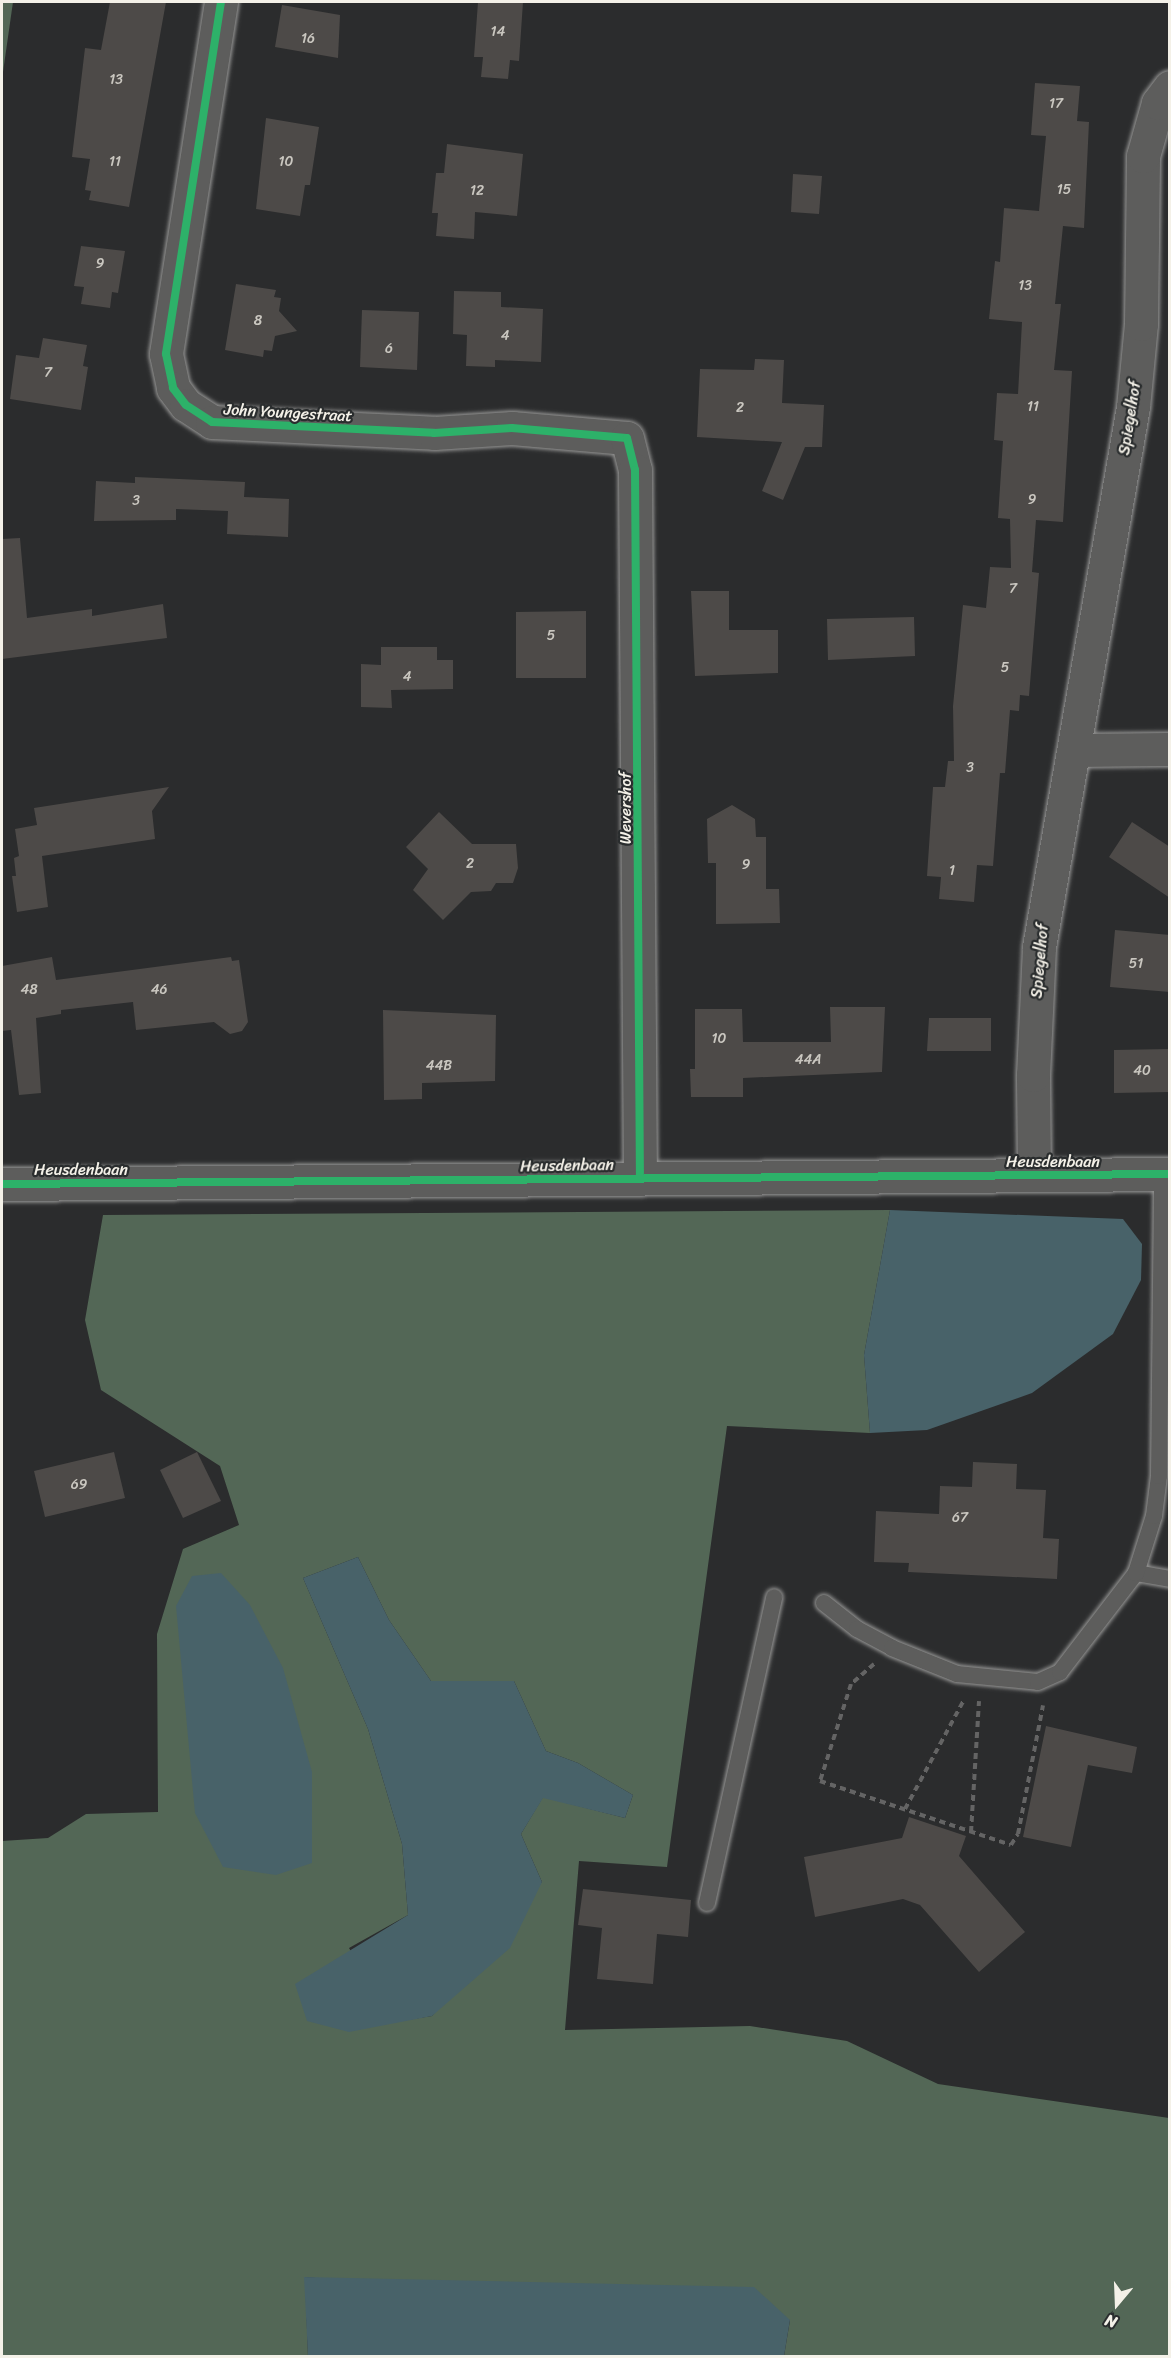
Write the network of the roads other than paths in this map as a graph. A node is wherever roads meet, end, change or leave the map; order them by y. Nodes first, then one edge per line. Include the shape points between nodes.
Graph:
1 (221, 2) edge
2 (1170, 87) edge
3 (627, 438) joint
4 (1170, 748) edge
5 (1074, 750) junction
6 (1166, 1174) edge
7 (1034, 1175) junction
8 (640, 1178) junction
9 (2, 1184) edge
10 (1137, 1573) junction
11 (1170, 1579) edge
12 (774, 1597) dead end
13 (824, 1603) dead end
14 (707, 1903) dead end

1 - 3 street, John Youngestraat via 166,354 173,388 186,405 212,422 434,433 512,428
2 - 5 street, Spiegelhof via 1158,103 1143,156 1139,358
3 - 8 street, Wevershof via 635,470
4 - 5 street
5 - 7 street, Spiegelhof via 1039,947 1033,1075
6 - 7 street, Heusdenbaan
6 - 10 lane via 1159,1476 1154,1516
7 - 8 street, Heusdenbaan
8 - 9 street, Heusdenbaan
10 - 11 lane
10 - 13 lane via 1060,1672 1038,1682 957,1674 892,1648 857,1629
12 - 14 lane

